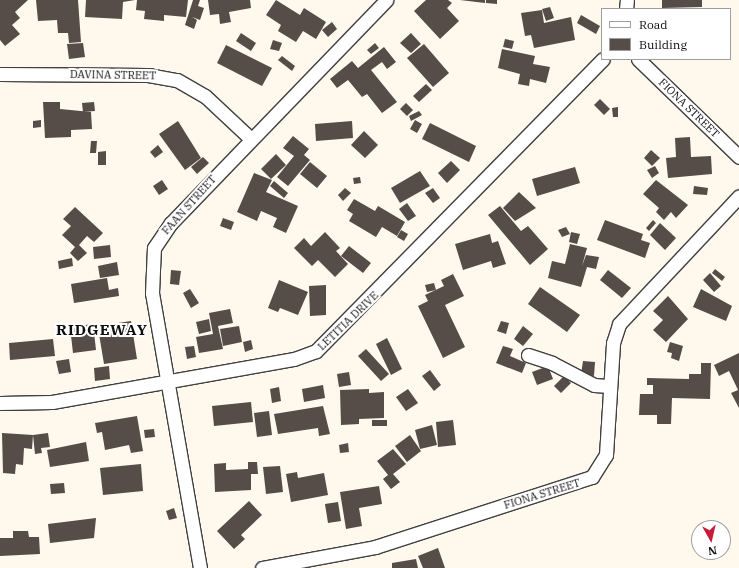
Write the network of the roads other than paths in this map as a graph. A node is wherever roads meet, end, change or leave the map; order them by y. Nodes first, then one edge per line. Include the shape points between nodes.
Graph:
1 (386, 0) edge
2 (602, 60) edge
3 (639, 60) edge
4 (0, 74) edge
5 (251, 139) junction
6 (739, 157) edge
7 (739, 196) edge
8 (528, 355) dead end
9 (168, 381) junction
10 (610, 386) junction
11 (0, 402) edge
12 (200, 568) edge
13 (262, 568) edge

1 - 5 street, FAAN STREET
2 - 9 street, LETITIA DRIVE via 324,346 300,357
3 - 6 street, FIONA STREET
4 - 5 street, DAVINA STREET via 148,75 177,80 205,96
5 - 9 street, FAAN STREET via 171,223 154,248 150,278
7 - 10 street, FIONA STREET via 619,324 613,343
8 - 10 street via 552,363 594,385
9 - 11 street, LETITIA DRIVE via 52,402
9 - 12 street, FAAN STREET
10 - 13 street, FIONA STREET via 606,455 592,477 375,547

